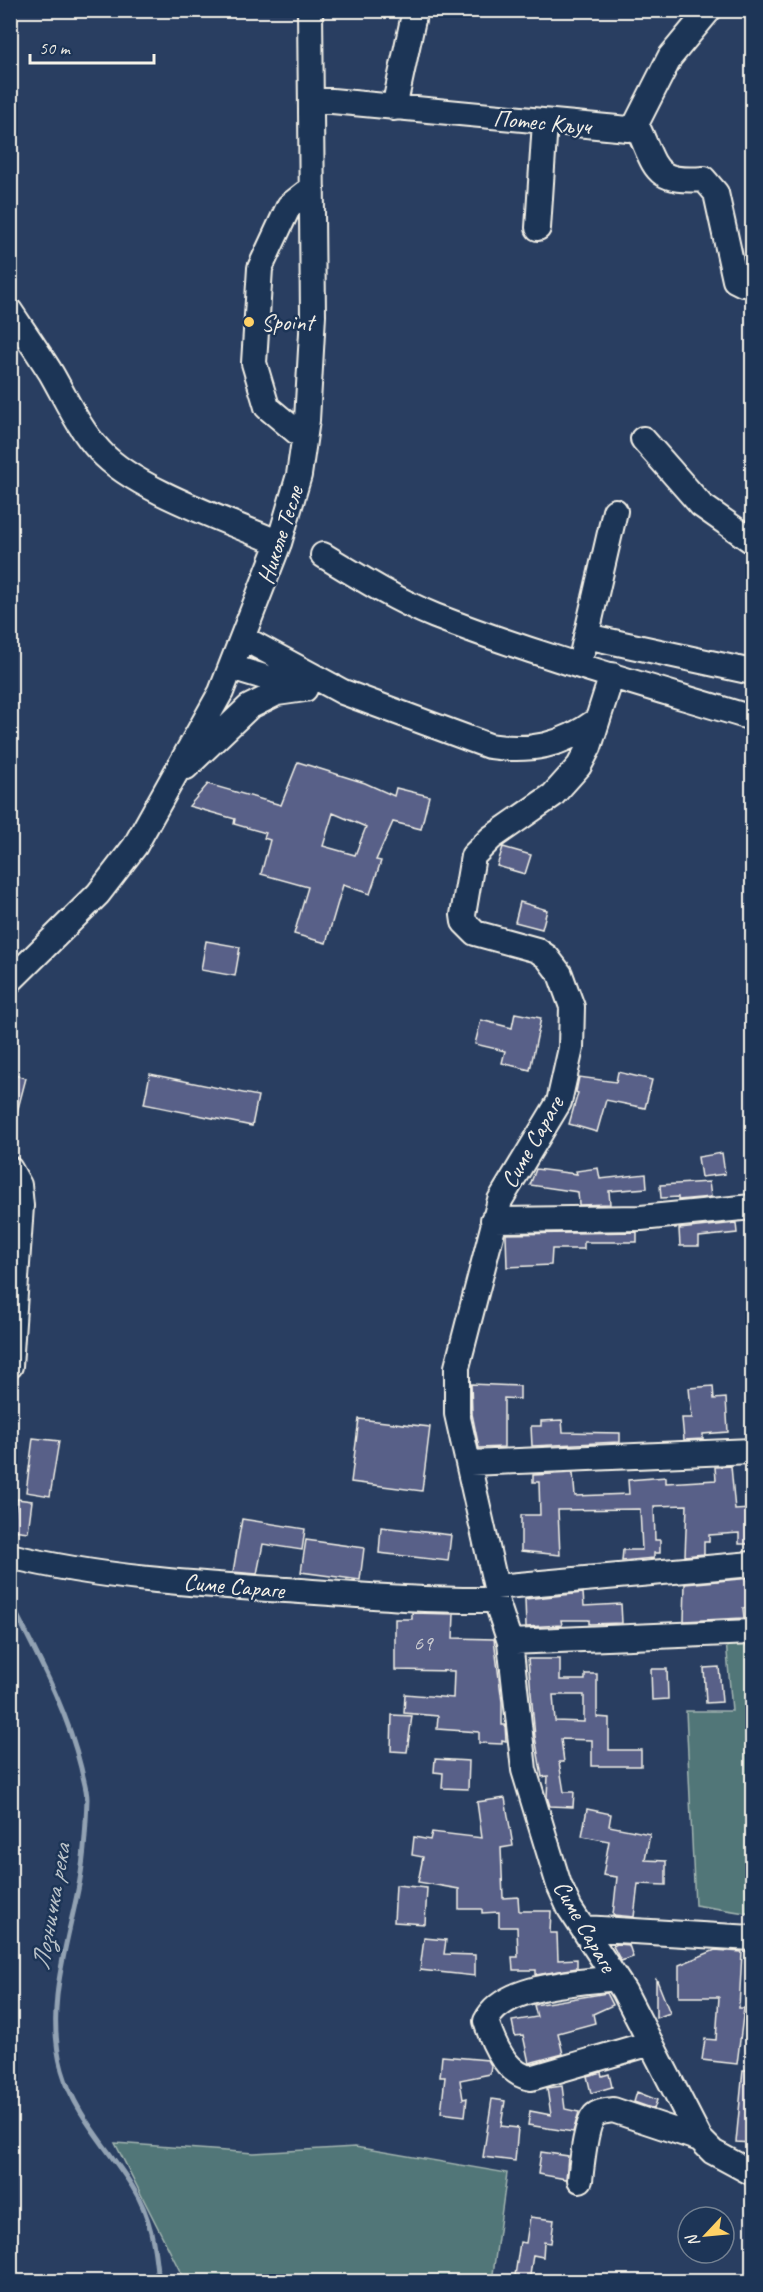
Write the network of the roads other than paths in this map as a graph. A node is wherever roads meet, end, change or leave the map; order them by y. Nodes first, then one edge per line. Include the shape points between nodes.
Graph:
1 (310, 10) edge
2 (415, 10) edge
3 (709, 10) edge
4 (311, 99) junction
5 (394, 108) junction
6 (545, 122) junction
7 (636, 124) junction
8 (312, 188) junction
9 (538, 228) dead end
10 (753, 280) edge
11 (10, 311) edge
12 (304, 438) junction
13 (643, 439) dead end
14 (615, 511) dead end
15 (753, 541) edge
16 (279, 543) junction
17 (323, 555) dead end
18 (586, 636) junction
19 (243, 638) junction
20 (580, 664) junction
21 (231, 667) junction
22 (753, 672) edge
23 (612, 675) junction
24 (305, 688) junction
25 (343, 692) junction
26 (753, 718) edge
27 (596, 721) junction
28 (546, 747) junction
29 (174, 777) junction
30 (566, 781) junction
31 (10, 981) edge
32 (10, 1169) edge
33 (753, 1207) edge
34 (493, 1220) junction
35 (10, 1366) edge
36 (753, 1450) edge
37 (470, 1463) junction
38 (10, 1556) edge
39 (753, 1564) edge
40 (496, 1593) junction
41 (753, 1632) edge
42 (510, 1642) junction
43 (583, 1928) junction
44 (753, 1938) edge
45 (615, 1977) junction
46 (651, 2043) junction
47 (700, 2139) junction
48 (753, 2173) edge
49 (580, 2180) dead end

1 - 4 street, Николе Тесле
2 - 5 street
3 - 7 street via 670,57
4 - 5 street, Потес Кључ
4 - 8 street, Николе Тесле
5 - 6 street, Потес Кључ
6 - 7 street, Потес Кључ via 628,129
6 - 9 street
7 - 10 street via 659,172 669,179 704,179 716,193 735,280 743,284
8 - 12 street, Николе Тесле via 313,315
8 - 12 street via 289,206 260,268 254,363 267,407
11 - 16 street via 99,451 152,488
12 - 16 street, Николе Тесле via 299,475
13 - 15 street via 701,505
14 - 18 street
16 - 19 street, Николе Тесле
17 - 20 street via 374,586 434,615
18 - 20 street
18 - 22 street
19 - 21 street, Николе Тесле
19 - 25 street
20 - 23 street
21 - 24 street
21 - 29 street, Николе Тесле
23 - 26 street
23 - 27 street, Симе Сараге
24 - 25 street
24 - 29 street via 277,693 249,707
25 - 28 street via 489,746
27 - 28 street
27 - 30 street, Симе Сараге via 589,747
28 - 30 street via 564,765
29 - 31 street, Николе Тесле via 135,846 98,894
30 - 34 street, Симе Сараге via 553,795 478,849 469,866 464,922 475,933 537,950 547,957 560,974 572,1007 572,1039 559,1101 508,1182
32 - 35 street via 19,1185 21,1206
33 - 34 street via 641,1218
34 - 37 street, Симе Сараге via 457,1367 457,1414
36 - 37 street
37 - 40 street, Симе Сараге
38 - 40 street, Симе Сараге via 196,1584 445,1601
39 - 40 street
40 - 42 street, Симе Сараге
41 - 42 street
42 - 43 street, Симе Сараге via 524,1770 559,1885
43 - 44 street
43 - 45 street, Симе Сараге
45 - 46 street, Симе Сараге
45 - 46 street via 519,1994 490,2012 488,2027 509,2067 515,2074 531,2078
46 - 47 street, Симе Сараге
47 - 48 street, Симе Сараге via 713,2152
47 - 49 street via 613,2110 601,2112 590,2125

